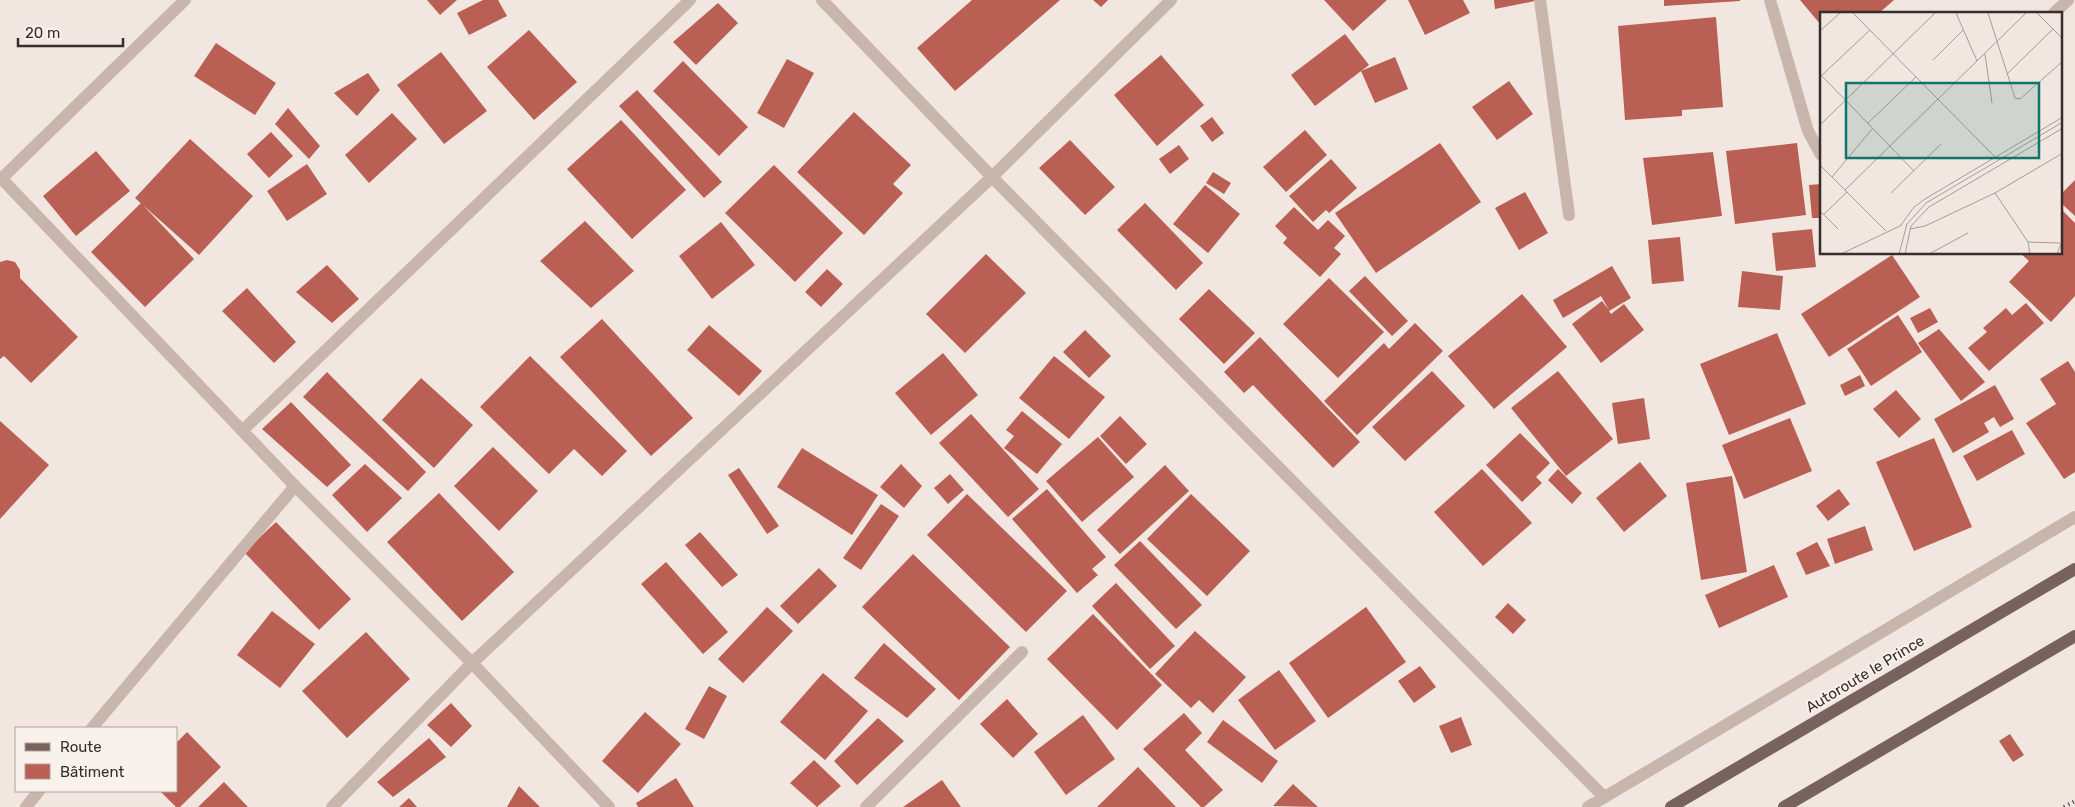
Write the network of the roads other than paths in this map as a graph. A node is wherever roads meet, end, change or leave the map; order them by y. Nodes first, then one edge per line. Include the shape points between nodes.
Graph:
1 (185, 0) edge
2 (690, 0) edge
3 (822, 0) edge
4 (1172, 0) edge
5 (1540, 0) edge
6 (1770, 0) edge
7 (2068, 0) edge
8 (2055, 12) edge
9 (1820, 153) edge
10 (992, 177) junction
11 (1, 178) edge
12 (1569, 216) dead end
13 (242, 430) junction
14 (295, 486) junction
15 (2075, 517) edge
16 (2075, 569) edge
17 (2075, 636) edge
18 (1022, 652) dead end
19 (472, 663) junction
20 (93, 727) edge
21 (38, 792) edge
22 (1604, 797) junction
23 (26, 807) edge
24 (332, 807) edge
25 (609, 807) edge
26 (866, 807) edge
27 (1588, 807) edge
28 (1671, 807) edge
29 (1784, 807) edge

1 - 11 street
2 - 13 street
3 - 10 street
4 - 10 street
5 - 12 street
6 - 9 street via 1808,131
7 - 8 street
10 - 19 street
10 - 22 street
11 - 13 street
13 - 14 street
14 - 19 street
14 - 20 street
15 - 22 street
16 - 28 main road, Autoroute le Prince
17 - 29 main road
18 - 26 street
19 - 24 street
19 - 25 street
21 - 23 street
22 - 27 street

